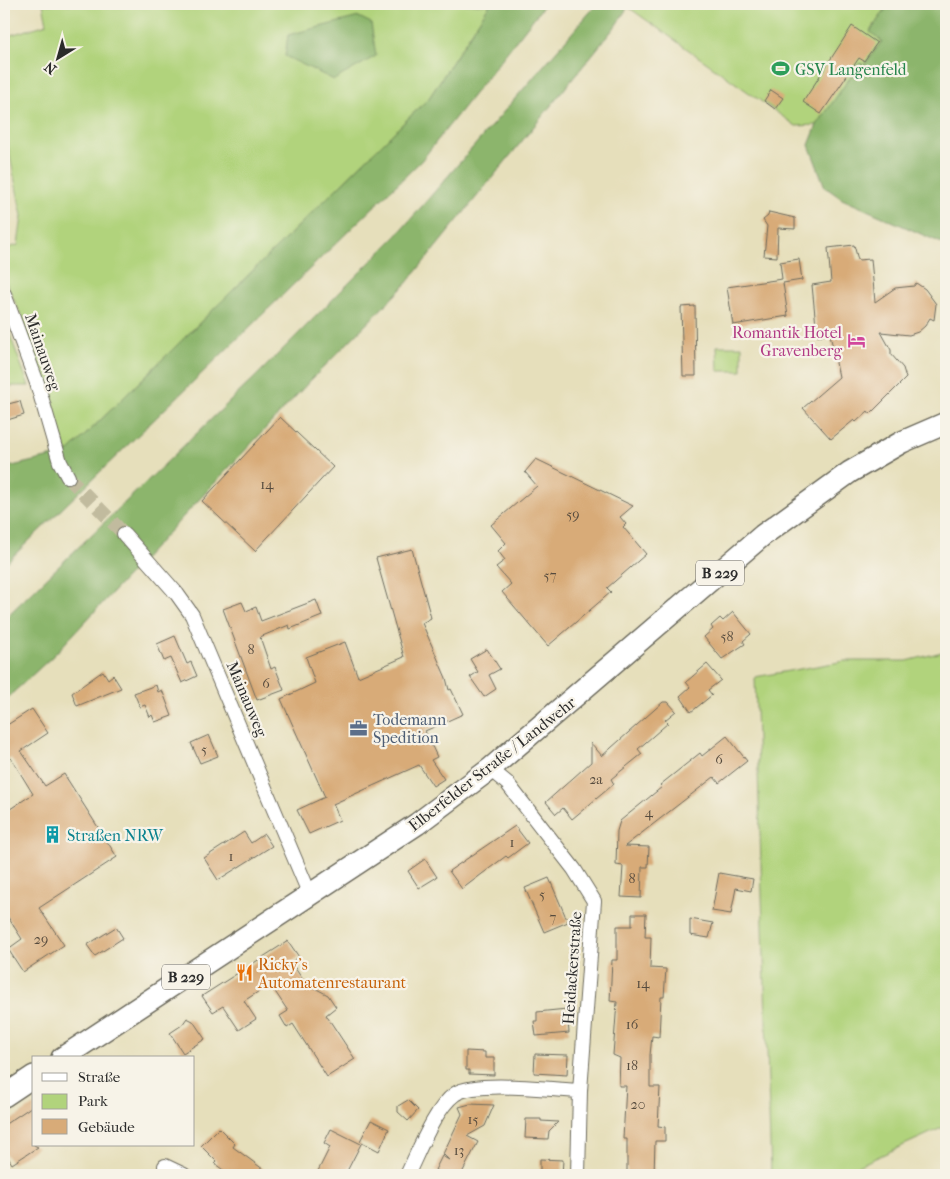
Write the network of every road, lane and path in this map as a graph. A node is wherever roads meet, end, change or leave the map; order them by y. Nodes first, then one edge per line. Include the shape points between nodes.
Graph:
1 (4, 294) edge
2 (946, 423) edge
3 (68, 477) tunnel mouth
4 (124, 534) tunnel mouth
5 (490, 769) junction
6 (310, 895) junction
7 (65, 1056) edge
8 (32, 1077) edge
9 (580, 1091) junction
10 (4, 1096) edge
11 (165, 1166) dead end
12 (184, 1175) edge
13 (407, 1175) edge
14 (578, 1175) edge

1 - 3 street, Mainauweg via 37,383 60,462
2 - 5 main road, Elberfelder Straße / Landwehr / B 229 via 902,442 850,472 764,535
4 - 6 street, Mainauweg via 192,615
5 - 6 main road, Elberfelder Straße / Landwehr / B 229 via 414,826
5 - 9 street, Heidackerstraße via 506,783 574,869 594,901
6 - 7 main road, Elberfelder Straße / Landwehr / B 229
8 - 10 main road
9 - 13 street via 498,1087 473,1088 456,1093 444,1105
9 - 14 street, Heidackerstraße
11 - 12 street

